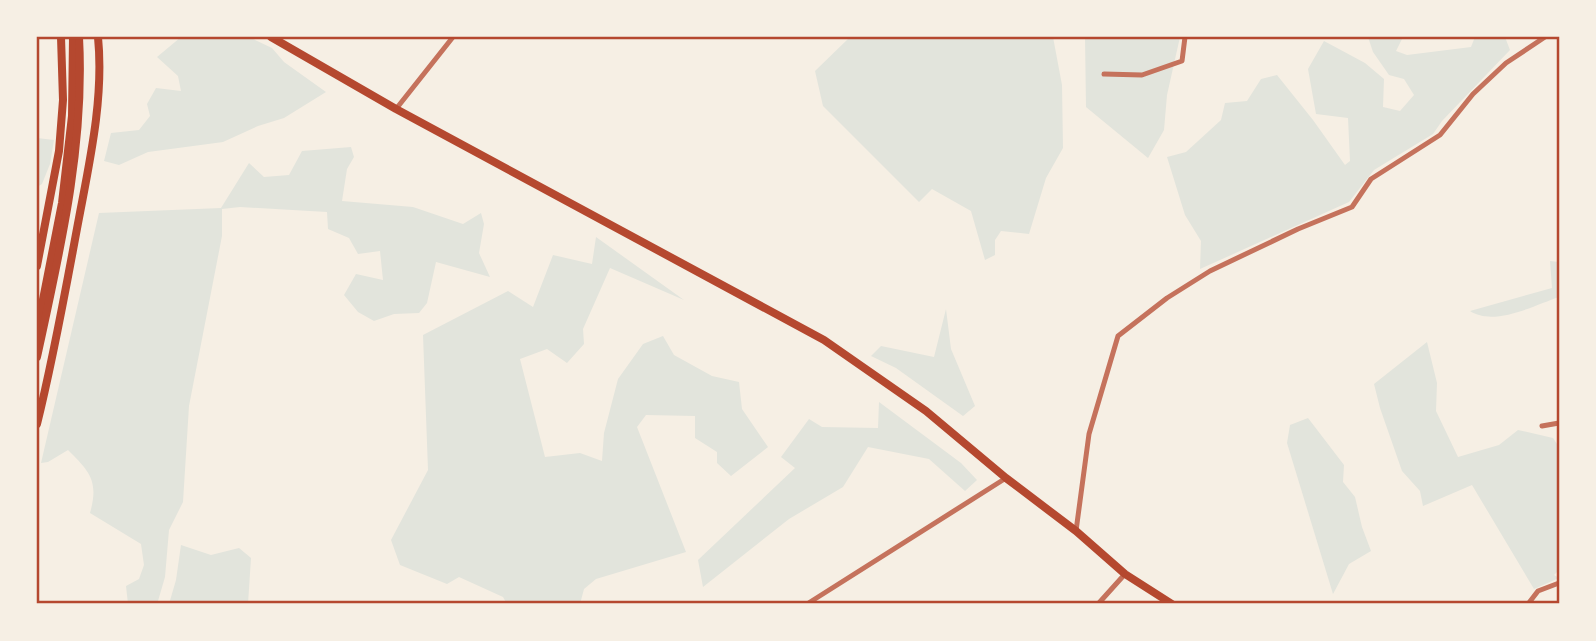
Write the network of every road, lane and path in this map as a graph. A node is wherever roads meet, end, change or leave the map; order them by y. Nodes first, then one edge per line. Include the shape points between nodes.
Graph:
1 (61, 37) edge
2 (73, 37) edge
3 (79, 37) edge
4 (98, 37) edge
5 (271, 37) edge
6 (453, 37) edge
7 (1185, 37) edge
8 (1545, 37) edge
9 (1104, 74) dead end
10 (396, 109) junction
11 (37, 266) edge
12 (37, 330) edge
13 (37, 357) edge
14 (1559, 423) edge
15 (37, 424) edge
16 (1542, 426) dead end
17 (1006, 478) junction
18 (1076, 531) junction
19 (1125, 574) junction
20 (1559, 583) edge
21 (807, 604) edge
22 (1098, 604) edge
23 (1172, 604) edge
24 (1528, 604) edge

1 - 11 main road via 59,151
2 - 12 main road via 72,116 64,191
3 - 13 main road via 75,163
4 - 15 main road via 92,153
5 - 10 main road
6 - 10 street
7 - 9 street via 1182,61 1142,75
8 - 18 street via 1506,63 1440,135 1371,179 1352,207 1210,271 1118,336 1089,434
10 - 17 main road via 824,340 926,411
14 - 16 street
17 - 18 main road
17 - 21 street
18 - 19 main road
19 - 22 street
19 - 23 main road
20 - 24 street via 1538,590

